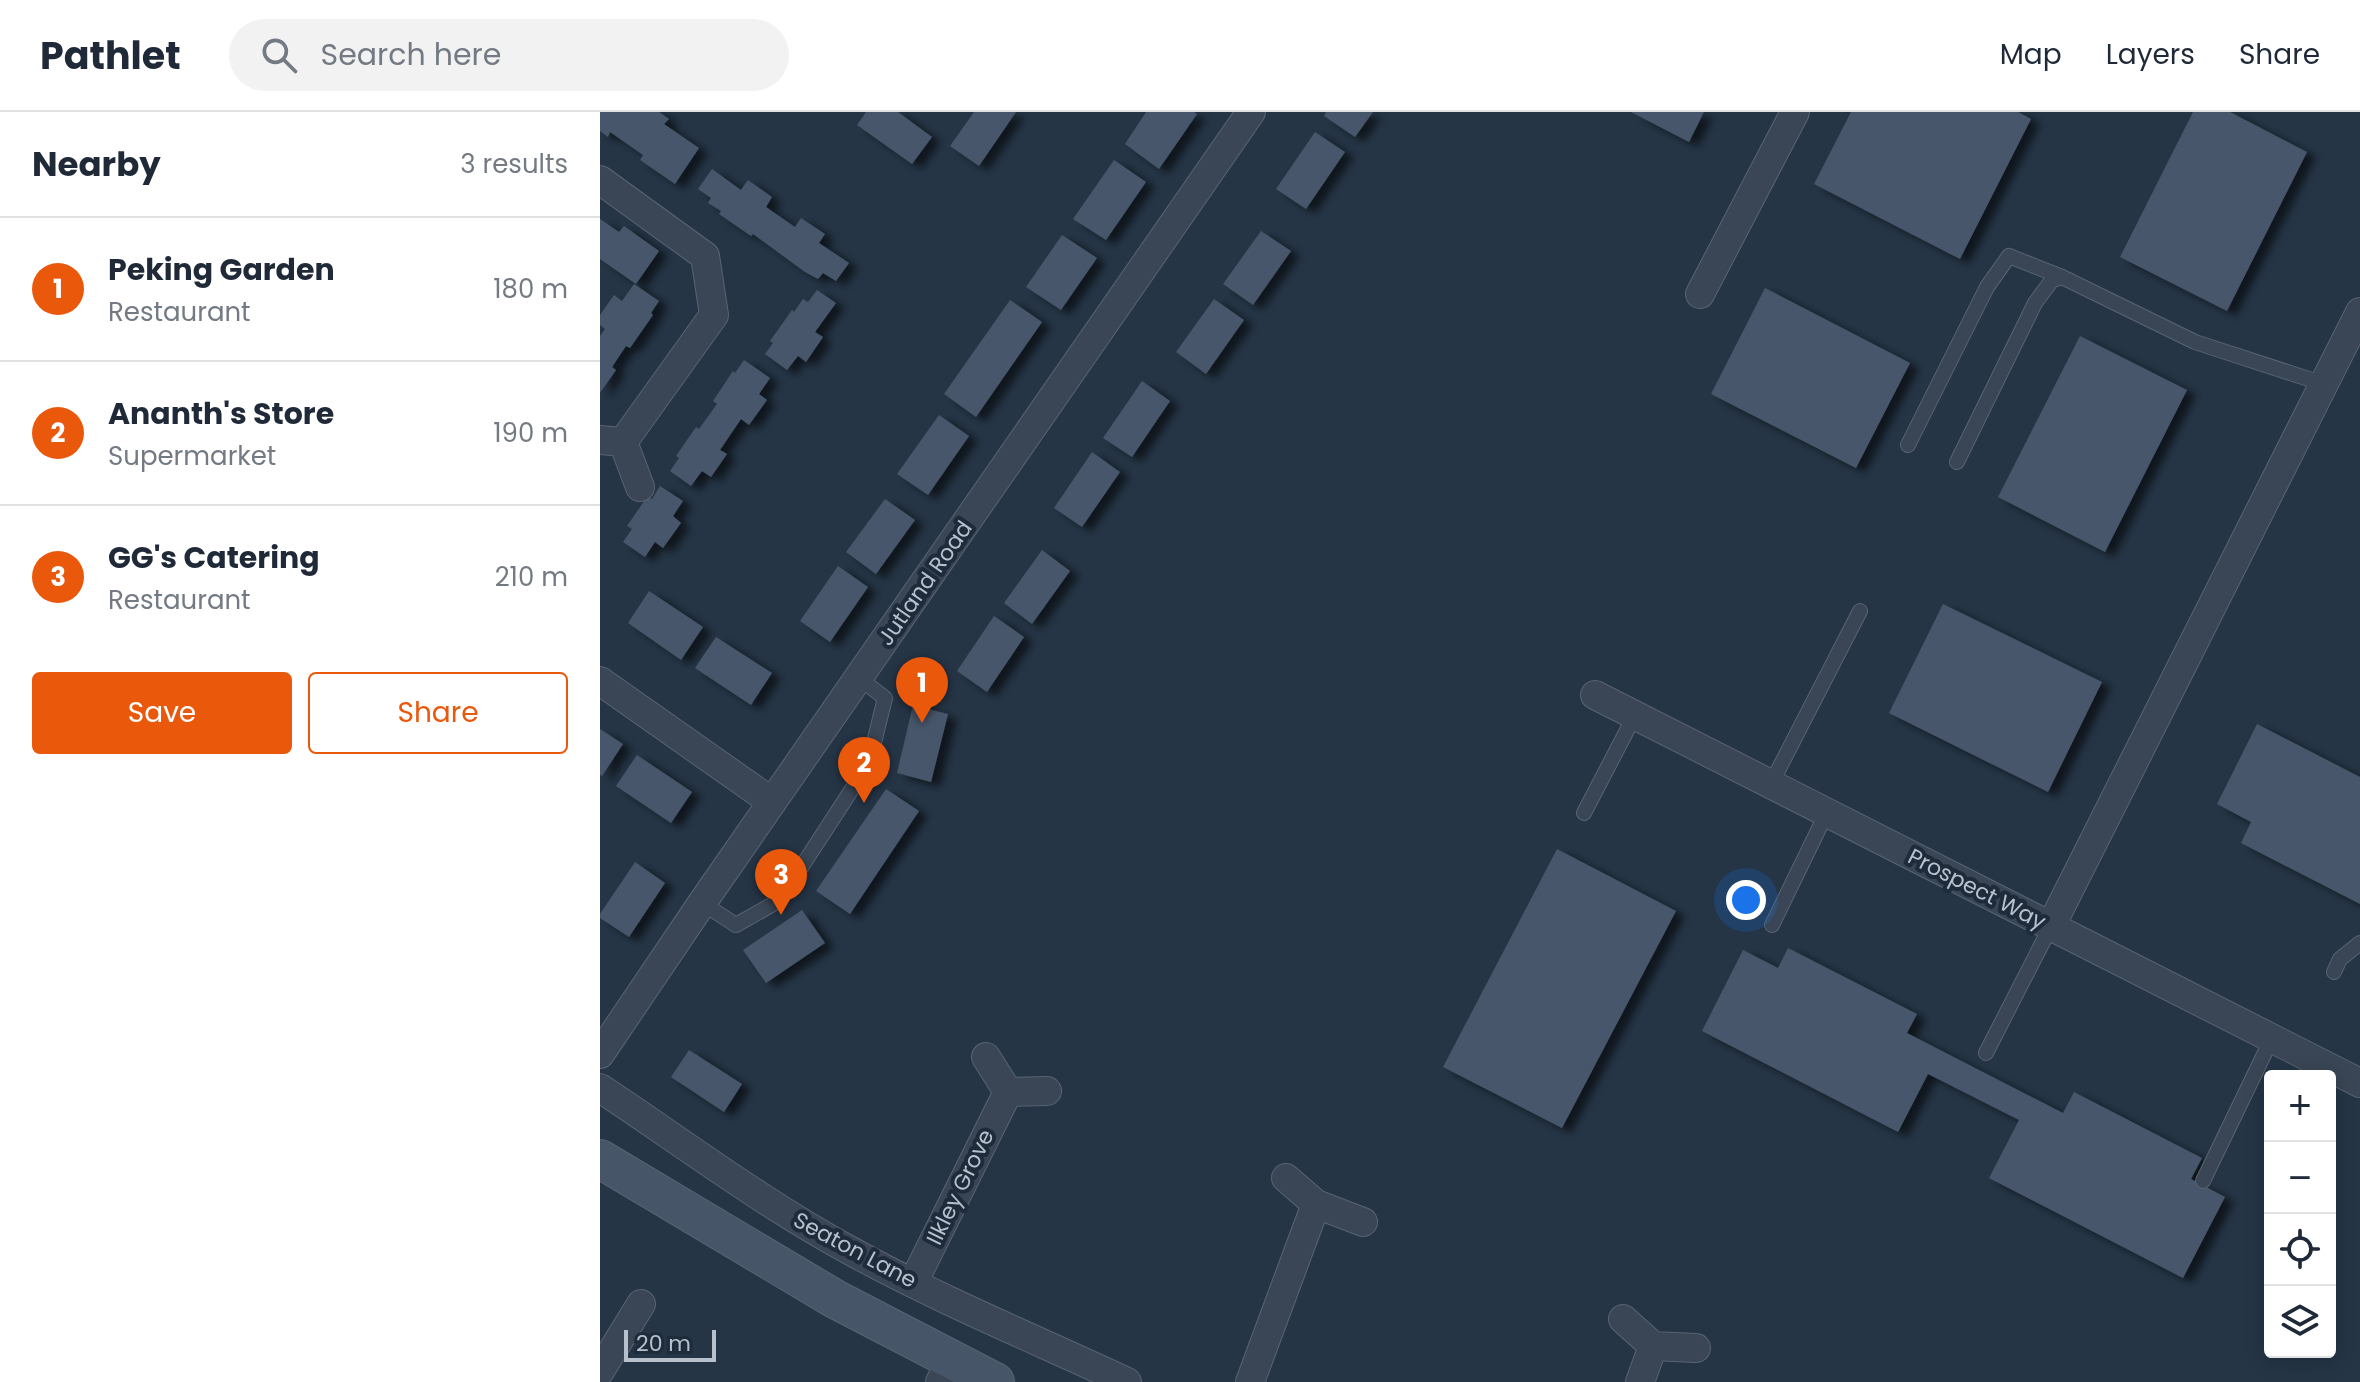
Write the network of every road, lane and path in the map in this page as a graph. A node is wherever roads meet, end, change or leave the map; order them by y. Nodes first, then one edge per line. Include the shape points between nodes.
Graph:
1 (1251, 112) edge
2 (1795, 112) edge
3 (600, 180) edge
4 (2062, 277) junction
5 (1700, 294) dead end
6 (2360, 312) edge
7 (2324, 384) junction
8 (611, 441) edge
9 (1908, 445) dead end
10 (1957, 462) dead end
11 (640, 487) dead end
12 (1860, 611) dead end
13 (859, 678) junction
14 (600, 681) edge
15 (1595, 695) dead end
16 (1635, 715) junction
17 (1771, 784) junction
18 (772, 802) junction
19 (1827, 812) junction
20 (1584, 813) dead end
21 (702, 903) junction
22 (1772, 925) dead end
23 (2051, 926) junction
24 (2360, 943) edge
25 (2334, 972) dead end
26 (2272, 1038) junction
27 (1986, 1053) dead end
28 (600, 1054) edge
29 (986, 1057) dead end
30 (2360, 1083) edge
31 (600, 1088) edge
32 (1047, 1091) dead end
33 (1008, 1092) junction
34 (600, 1159) edge
35 (1286, 1178) dead end
36 (2203, 1181) dead end
37 (1316, 1204) junction
38 (1363, 1222) dead end
39 (913, 1283) junction
40 (641, 1304) dead end
41 (1623, 1319) dead end
42 (1653, 1346) junction
43 (1696, 1348) dead end
44 (602, 1363) edge
45 (946, 1371) edge
46 (995, 1382) edge
47 (1127, 1382) edge
48 (1250, 1382) edge
49 (1640, 1382) edge

1 - 13 street, Jutland Road
2 - 5 street
3 - 8 street via 705,256 714,315
4 - 7 lane via 2195,342
4 - 9 lane via 2009,256 1987,287
4 - 10 lane via 2052,280 2035,303
6 - 7 street
7 - 23 street
8 - 11 street
12 - 17 lane
13 - 18 street, Jutland Road
13 - 21 lane via 885,698 869,763 780,900 736,925
14 - 18 street
15 - 16 street, Prospect Way
16 - 17 street, Prospect Way
16 - 20 lane
17 - 19 street, Prospect Way
18 - 21 street, Jutland Road
19 - 22 lane
19 - 23 street, Prospect Way
21 - 28 street, Jutland Road
23 - 26 street, Prospect Way
23 - 27 lane
24 - 25 lane via 2340,959
26 - 30 street, Prospect Way
26 - 36 lane
29 - 33 street
31 - 39 street, Seaton Lane via 799,1221
32 - 33 street
33 - 39 street, Ilkley Grove
34 - 45 main road
35 - 37 street
37 - 38 street
37 - 48 street
39 - 47 street, Seaton Lane
40 - 44 street
41 - 42 street
42 - 43 street
42 - 49 street
45 - 46 main road

